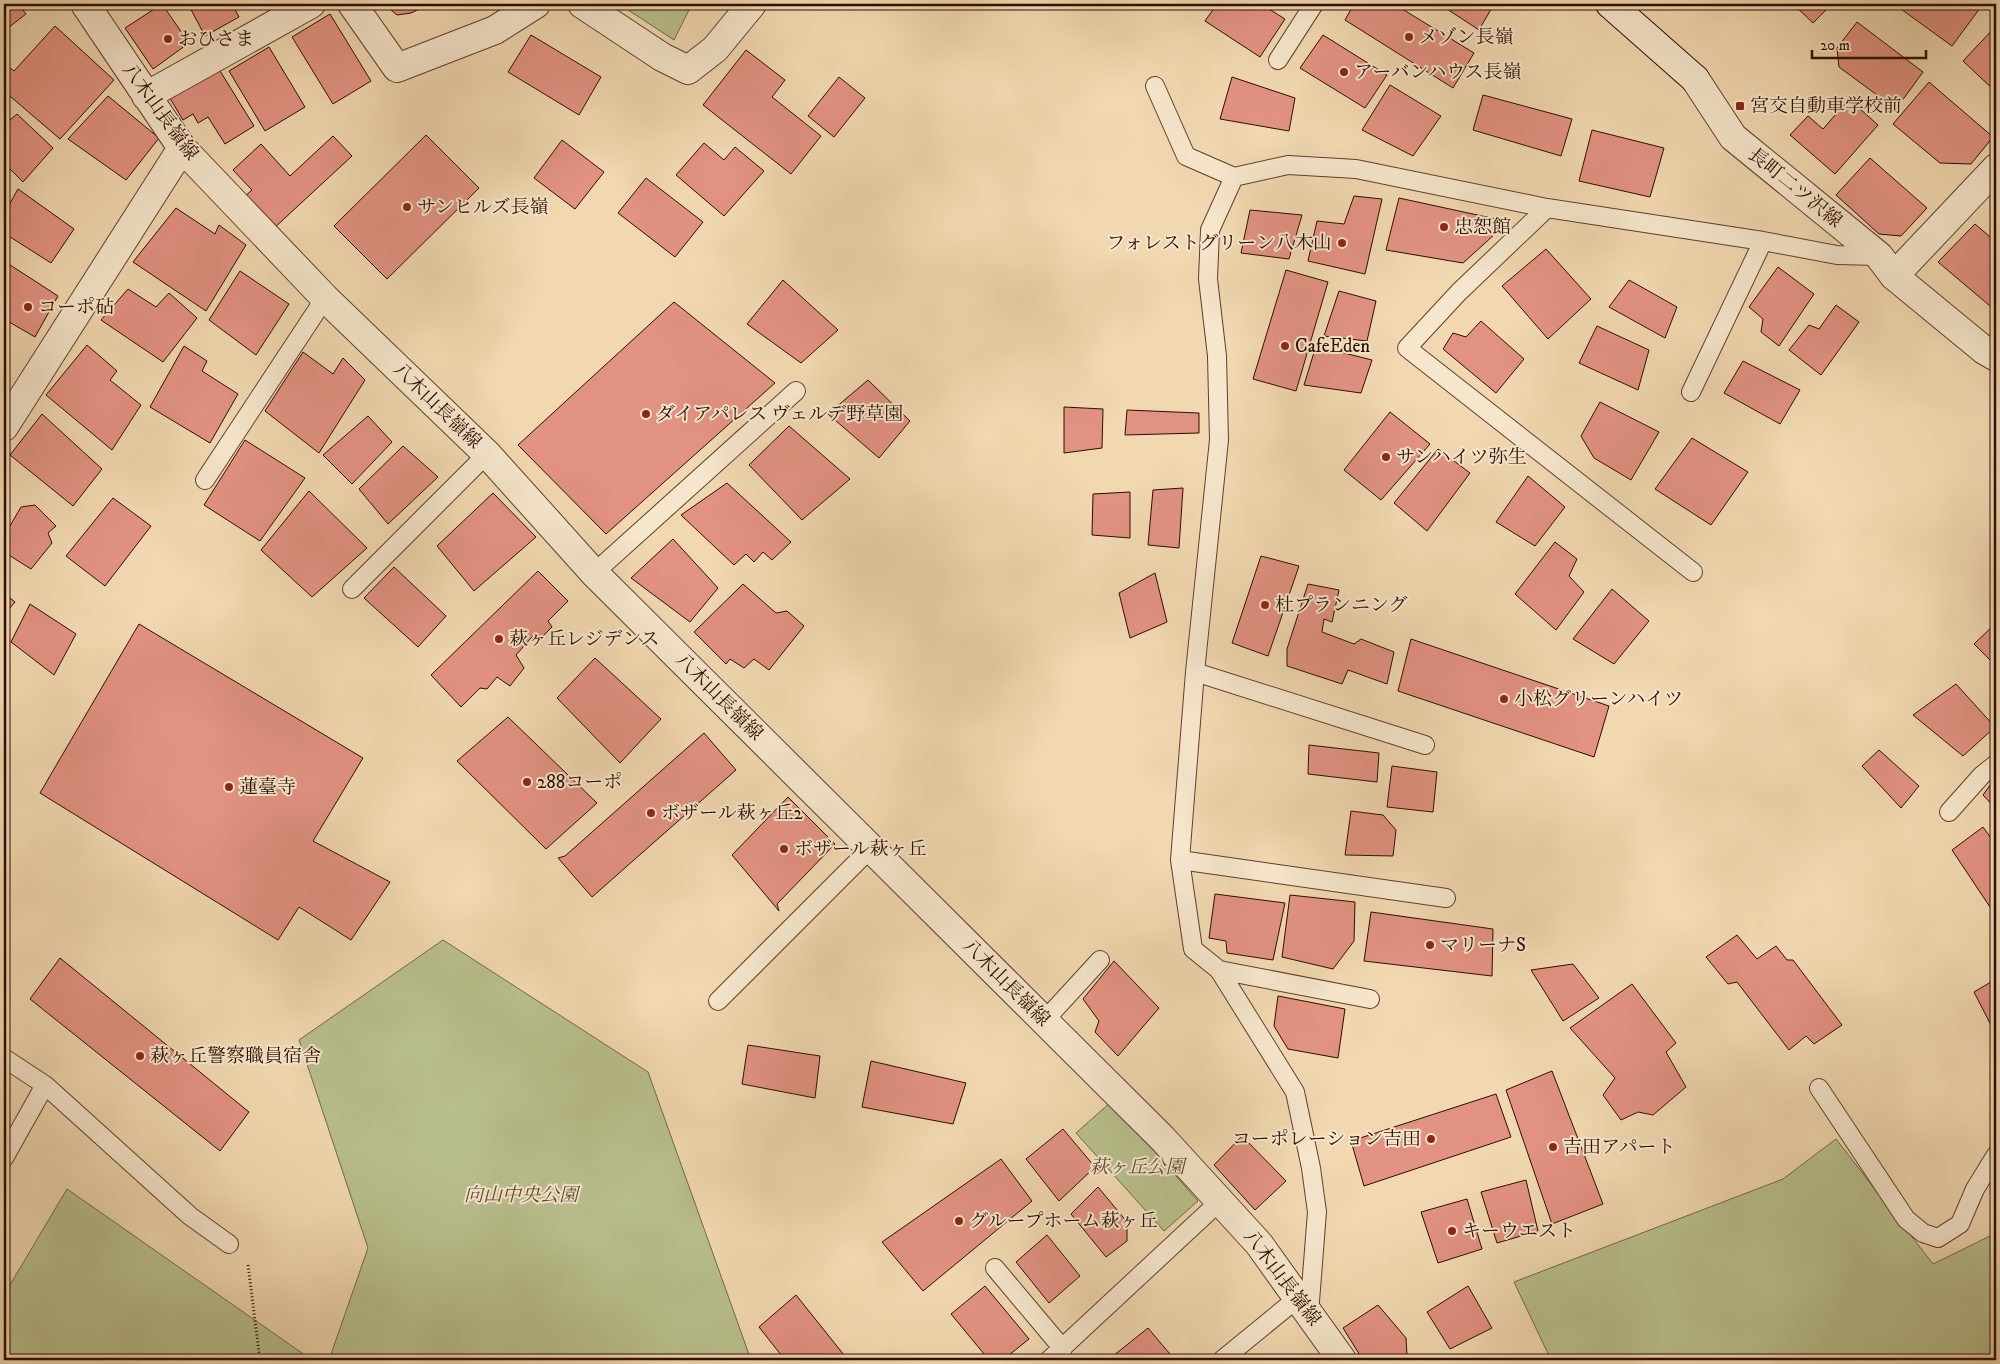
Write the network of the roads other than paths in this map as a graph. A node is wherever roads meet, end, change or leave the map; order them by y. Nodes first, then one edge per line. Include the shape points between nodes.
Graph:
1 (85, 4) edge
2 (311, 4) edge
3 (352, 4) edge
4 (536, 4) edge
5 (582, 4) edge
6 (752, 4) edge
7 (1314, 4) edge
8 (1610, 4) edge
9 (1278, 60) dead end
10 (1154, 86) dead end
11 (146, 96) junction
12 (182, 148) junction
13 (1996, 168) edge
14 (1234, 177) junction
15 (1547, 208) junction
16 (1763, 241) junction
17 (1887, 266) junction
18 (325, 298) junction
19 (1996, 357) edge
20 (796, 391) dead end
21 (1691, 392) dead end
22 (4, 427) edge
23 (487, 454) junction
24 (205, 480) dead end
25 (1693, 572) dead end
26 (594, 573) junction
27 (352, 589) dead end
28 (1195, 672) junction
29 (1425, 745) dead end
30 (1996, 764) edge
31 (1948, 812) dead end
32 (870, 848) junction
33 (1180, 860) junction
34 (1446, 898) dead end
35 (1100, 960) dead end
36 (1219, 970) junction
37 (1370, 999) dead end
38 (718, 1001) dead end
39 (1044, 1021) junction
40 (4, 1058) edge
41 (45, 1085) junction
42 (1819, 1088) dead end
43 (1996, 1155) edge
44 (4, 1158) edge
45 (1219, 1202) junction
46 (229, 1244) dead end
47 (995, 1268) dead end
48 (1304, 1305) junction
49 (1063, 1349) junction
50 (1049, 1360) edge
51 (1222, 1360) edge
52 (1342, 1360) edge

1 - 11 street, 八木山長嶺線
2 - 11 street
3 - 4 street via 397,68 495,30
5 - 6 street via 662,57 688,70 715,49
7 - 9 lane
8 - 17 street, 長町二ツ沢線 via 1695,79 1733,137
10 - 14 lane via 1186,156
11 - 12 street, 八木山長嶺線
12 - 18 street, 八木山長嶺線
12 - 22 street
13 - 17 street
14 - 15 lane via 1288,165 1356,169
14 - 28 lane via 1210,230 1208,279 1217,356 1219,440
15 - 16 lane
15 - 25 lane via 1459,292 1407,348
16 - 17 lane
16 - 21 lane
17 - 19 street, 長町二ツ沢線
18 - 23 street, 八木山長嶺線
18 - 24 lane
20 - 26 lane
23 - 26 street, 八木山長嶺線
23 - 27 lane
26 - 32 street, 八木山長嶺線
28 - 29 lane
28 - 33 lane
30 - 31 lane
32 - 38 lane
32 - 39 street, 八木山長嶺線
33 - 34 lane
33 - 36 lane via 1193,949
35 - 39 lane
36 - 37 lane
36 - 48 lane via 1295,1092 1317,1212
39 - 45 street, 八木山長嶺線 via 1163,1139
40 - 41 lane
41 - 44 lane
41 - 46 lane via 190,1216
42 - 43 lane via 1906,1219 1923,1233 1938,1238 1960,1224 1974,1189
45 - 48 street, 八木山長嶺線 via 1259,1244
45 - 49 lane
47 - 49 lane
48 - 51 lane
48 - 52 street, 八木山長嶺線
49 - 50 lane

